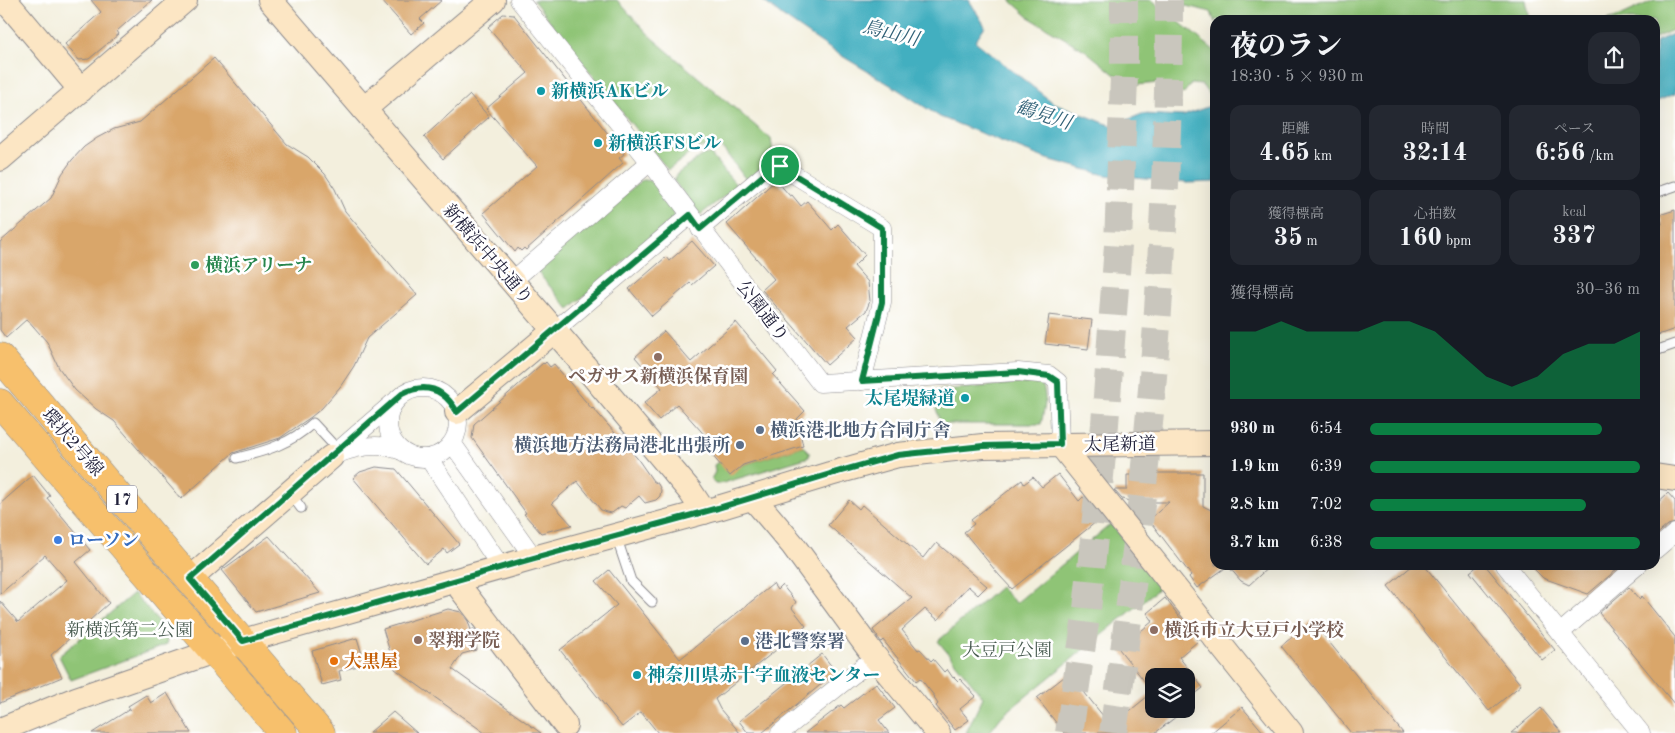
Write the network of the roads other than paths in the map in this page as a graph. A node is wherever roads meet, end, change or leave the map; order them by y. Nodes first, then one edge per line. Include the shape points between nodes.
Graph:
1 (5, 0) edge
2 (185, 0) edge
3 (270, 0) edge
4 (493, 0) edge
5 (519, 0) edge
6 (81, 90) junction
7 (364, 109) junction
8 (0, 159) edge
9 (650, 162) junction
10 (1675, 186) edge
11 (1660, 191) edge
12 (695, 222) junction
13 (512, 281) junction
14 (554, 330) junction
15 (1675, 344) edge
16 (1660, 350) edge
17 (0, 357) edge
18 (862, 381) junction
19 (394, 402) junction
20 (3, 412) edge
21 (457, 412) junction
22 (452, 443) junction
23 (1210, 443) edge
24 (1060, 444) junction
25 (399, 450) junction
26 (337, 453) junction
27 (237, 458) dead end
28 (428, 458) junction
29 (1660, 477) edge
30 (1675, 479) edge
31 (754, 498) junction
32 (704, 512) junction
33 (616, 536) junction
34 (534, 558) junction
35 (501, 568) junction
36 (1510, 570) edge
37 (1632, 570) edge
38 (190, 579) junction
39 (454, 581) junction
40 (652, 602) dead end
41 (1560, 633) junction
42 (243, 641) junction
43 (212, 652) junction
44 (874, 656) junction
45 (560, 729) edge
46 (2, 730) edge
47 (283, 733) edge
48 (321, 733) edge
49 (780, 733) edge
50 (938, 733) edge
51 (1292, 733) edge
52 (1641, 733) edge

1 - 6 street
2 - 6 street
3 - 7 street, 新横浜中央通り
4 - 7 street
5 - 9 street, 公園通り
6 - 8 street
7 - 13 street, 新横浜中央通り
9 - 12 street, 公園通り
9 - 13 street
10 - 11 lane
12 - 14 street
12 - 18 street, 公園通り via 820,384
12 - 18 street via 772,168 780,166 882,228 882,302
13 - 14 street, 新横浜中央通り
14 - 21 street
14 - 32 street, 新横浜中央通り via 690,491
15 - 16 lane
17 - 38 main road, 環状2号線 / 17
18 - 24 street, 公園通り via 1018,372 1049,376 1058,382
19 - 21 street via 411,389 433,389 451,402
19 - 25 street via 389,411 388,432
19 - 26 street
20 - 43 main road, 環状2号線 / 17
21 - 22 street via 458,428
22 - 28 street via 442,453
22 - 34 street
23 - 24 street, 太尾新道
24 - 31 street, 太尾新道 via 983,446 898,455
24 - 51 street
25 - 26 street via 377,445
25 - 28 street via 413,458
26 - 27 lane via 314,423 271,450
26 - 38 street via 295,501
28 - 35 street
29 - 30 street
31 - 32 street, 太尾新道
31 - 44 street
32 - 33 street, 太尾新道
33 - 34 street, 太尾新道
33 - 40 lane via 631,581
34 - 35 street, 太尾新道
35 - 39 street, 太尾新道
36 - 41 street
37 - 41 street
38 - 42 main road, 環状2号線 / 17
39 - 42 street, 太尾新道
39 - 45 street
41 - 52 street
42 - 43 street, 太尾新道
42 - 48 main road, 環状2号線 / 17
43 - 46 street, 太尾新道 via 76,699
43 - 47 main road, 環状2号線 / 17
44 - 49 street
44 - 50 street

